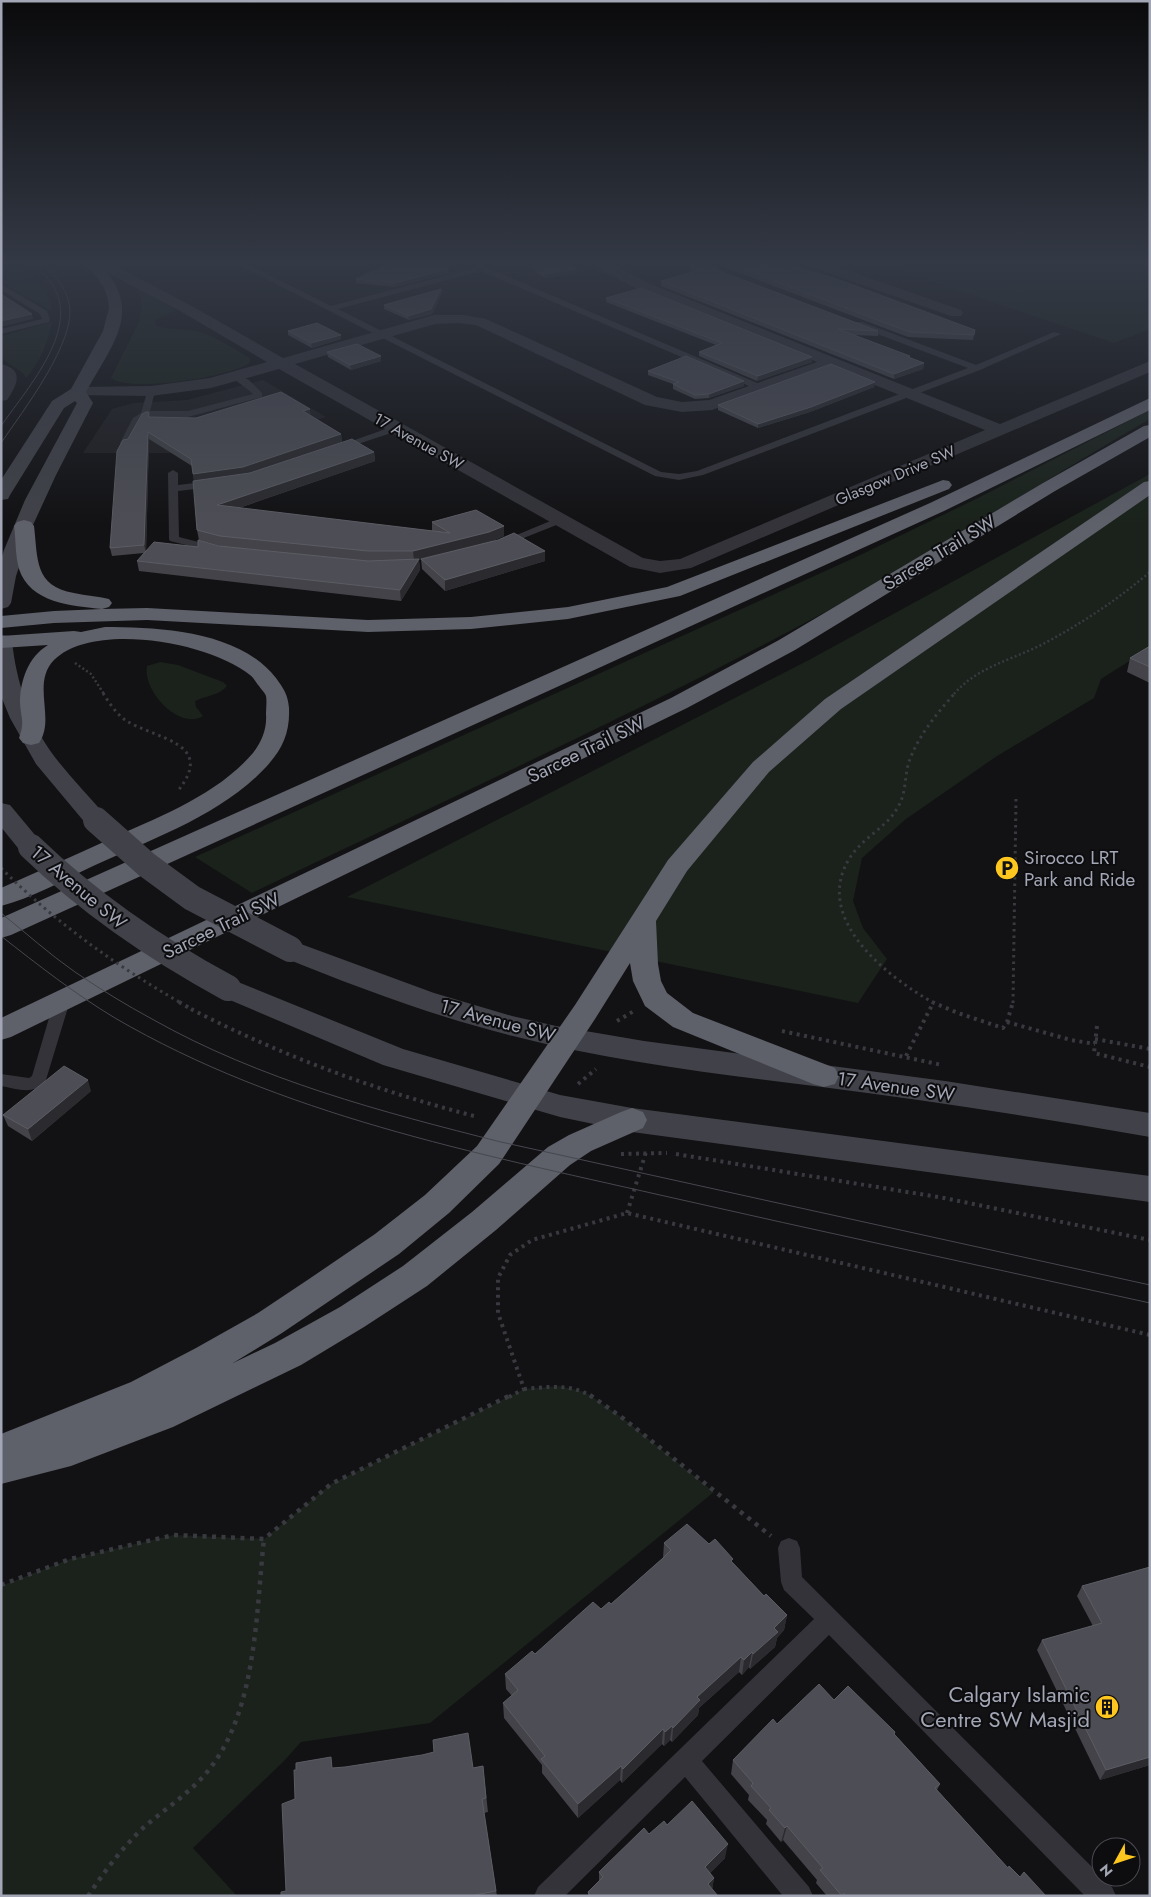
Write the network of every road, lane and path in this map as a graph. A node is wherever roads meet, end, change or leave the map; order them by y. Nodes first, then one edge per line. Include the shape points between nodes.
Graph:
1 (102, 349) edge
2 (254, 349) edge
3 (335, 349) edge
4 (409, 349) edge
5 (538, 349) edge
6 (672, 349) edge
7 (798, 349) edge
8 (926, 349) edge
9 (1023, 349) edge
10 (831, 362) junction
11 (282, 364) junction
12 (1150, 366) edge
13 (1, 368) edge
14 (977, 368) junction
15 (236, 377) junction
16 (759, 387) junction
17 (151, 391) junction
18 (78, 392) junction
19 (908, 394) junction
20 (1, 396) edge
21 (1150, 403) edge
22 (145, 414) junction
23 (397, 428) junction
24 (1000, 430) junction
25 (1150, 430) edge
26 (125, 443) edge
27 (327, 452) edge
28 (1044, 454) junction
29 (172, 472) dead end
30 (220, 482) edge
31 (1150, 486) edge
32 (174, 489) junction
33 (1, 495) edge
34 (560, 520) junction
35 (24, 526) junction
36 (494, 546) edge
37 (231, 552) edge
38 (637, 562) joint
39 (1150, 572) edge
40 (1, 603) edge
41 (147, 614) junction
42 (1, 622) edge
43 (90, 636) junction
44 (1, 642) edge
45 (72, 662) dead end
46 (31, 738) junction
47 (173, 795) dead end
48 (1016, 799) dead end
49 (1, 810) edge
50 (1, 868) edge
51 (10, 873) dead end
52 (1, 877) edge
53 (1, 898) edge
54 (643, 922) junction
55 (1, 929) edge
56 (62, 1001) junction
57 (933, 1003) junction
58 (1007, 1022) junction
59 (1097, 1026) dead end
60 (1, 1030) edge
61 (779, 1030) dead end
62 (567, 1038) junction
63 (1095, 1039) junction
64 (1095, 1044) junction
65 (1150, 1049) edge
66 (1150, 1067) edge
67 (598, 1068) dead end
68 (824, 1076) junction
69 (1, 1080) edge
70 (577, 1084) dead end
71 (526, 1098) junction
72 (474, 1116) dead end
73 (632, 1120) junction
74 (1150, 1125) edge
75 (646, 1152) junction
76 (621, 1154) dead end
77 (1150, 1189) edge
78 (627, 1213) junction
79 (1150, 1240) edge
80 (1150, 1335) edge
81 (524, 1389) junction
82 (1, 1452) edge
83 (1, 1467) edge
84 (264, 1540) junction
85 (789, 1548) joint
86 (1, 1585) edge
87 (829, 1620) junction
88 (686, 1760) junction
89 (88, 1896) edge
90 (547, 1896) edge
91 (800, 1896) edge
92 (1104, 1896) edge

1 - 18 main road
2 - 11 street, 17 Avenue SW
3 - 11 street
4 - 19 lane via 658,474 672,477 700,473
5 - 16 street via 651,401 672,407 712,405
6 - 16 lane
7 - 10 street
8 - 14 lane
9 - 14 lane
10 - 16 street
10 - 19 street
11 - 15 street
11 - 23 street, 17 Avenue SW
12 - 24 street, Glasgow Drive SW
13 - 20 street via 9,375
14 - 19 lane
15 - 17 street
15 - 22 lane via 259,395 188,414
17 - 18 street
17 - 22 lane
18 - 33 main road via 58,405
18 - 35 main road via 85,403
19 - 24 street
21 - 28 highway, Sarcee Trail SW
22 - 26 lane via 138,418
23 - 27 lane
23 - 34 street, 17 Avenue SW
24 - 38 street, Glasgow Drive SW via 684,564 660,567
25 - 56 highway, Sarcee Trail SW via 787,645 697,694
28 - 41 highway via 1000,462 673,592 623,604 517,619 423,625 368,626
28 - 55 highway, Sarcee Trail SW via 928,511
29 - 32 lane
30 - 32 lane
31 - 54 highway via 872,676 798,733 761,767 716,818 677,866
32 - 37 lane via 174,539
34 - 36 lane
34 - 38 street, 17 Avenue SW
35 - 40 main road via 6,575
35 - 41 highway via 30,570 45,589 80,601 125,606
39 - 57 path via 1064,631 989,667 957,690 910,757 898,808 880,829 865,839 846,864 840,892 854,938 898,981
41 - 42 highway
43 - 44 highway
43 - 46 highway via 54,650 38,669 32,694 35,723
43 - 53 highway via 167,635 207,643 240,657 267,680 278,696 280,717 276,734 253,767 214,796 155,828
44 - 46 main road, 17 Avenue SW via 10,686
45 - 47 path via 89,671 108,705 118,714 140,728 174,742 189,756 187,778
46 - 62 main road, 17 Avenue SW, bridge via 44,759 96,820 150,868 222,915 290,949 377,984 470,1015
48 - 58 path via 1015,978 1014,998
49 - 71 main road, 17 Avenue SW, bridge via 51,868 102,912 189,968 228,988 393,1057
50 - 72 path, bridge via 58,922 96,951 191,1009 326,1072
51 - 52 path
54 - 62 highway
54 - 68 highway via 644,964 655,999 683,1020
56 - 60 highway, Sarcee Trail SW
56 - 69 lane via 40,1079 32,1084
57 - 58 path via 1003,1028
57 - 61 path via 906,1056
58 - 64 path
59 - 63 path
62 - 68 main road, 17 Avenue SW via 660,1056
62 - 71 highway
63 - 64 path
63 - 65 path
64 - 66 path via 1094,1053
67 - 70 path
68 - 74 main road, 17 Avenue SW
71 - 73 main road, 17 Avenue SW
71 - 82 highway via 488,1155 436,1204 387,1244 321,1289 209,1359 144,1393
73 - 77 main road, 17 Avenue SW
73 - 83 highway via 559,1156 415,1276 288,1354 160,1416 71,1449
75 - 76 path
75 - 78 path
75 - 79 path via 944,1198
78 - 80 path
78 - 81 path via 532,1240 510,1255 498,1278 498,1313
81 - 84 path via 331,1484
81 - 85 path via 559,1386 585,1392
84 - 86 path via 174,1535 70,1559
84 - 89 path via 255,1629 243,1699 230,1738 212,1766 135,1836
85 - 87 lane via 792,1582
87 - 88 lane
87 - 92 lane
88 - 90 lane
88 - 91 lane

